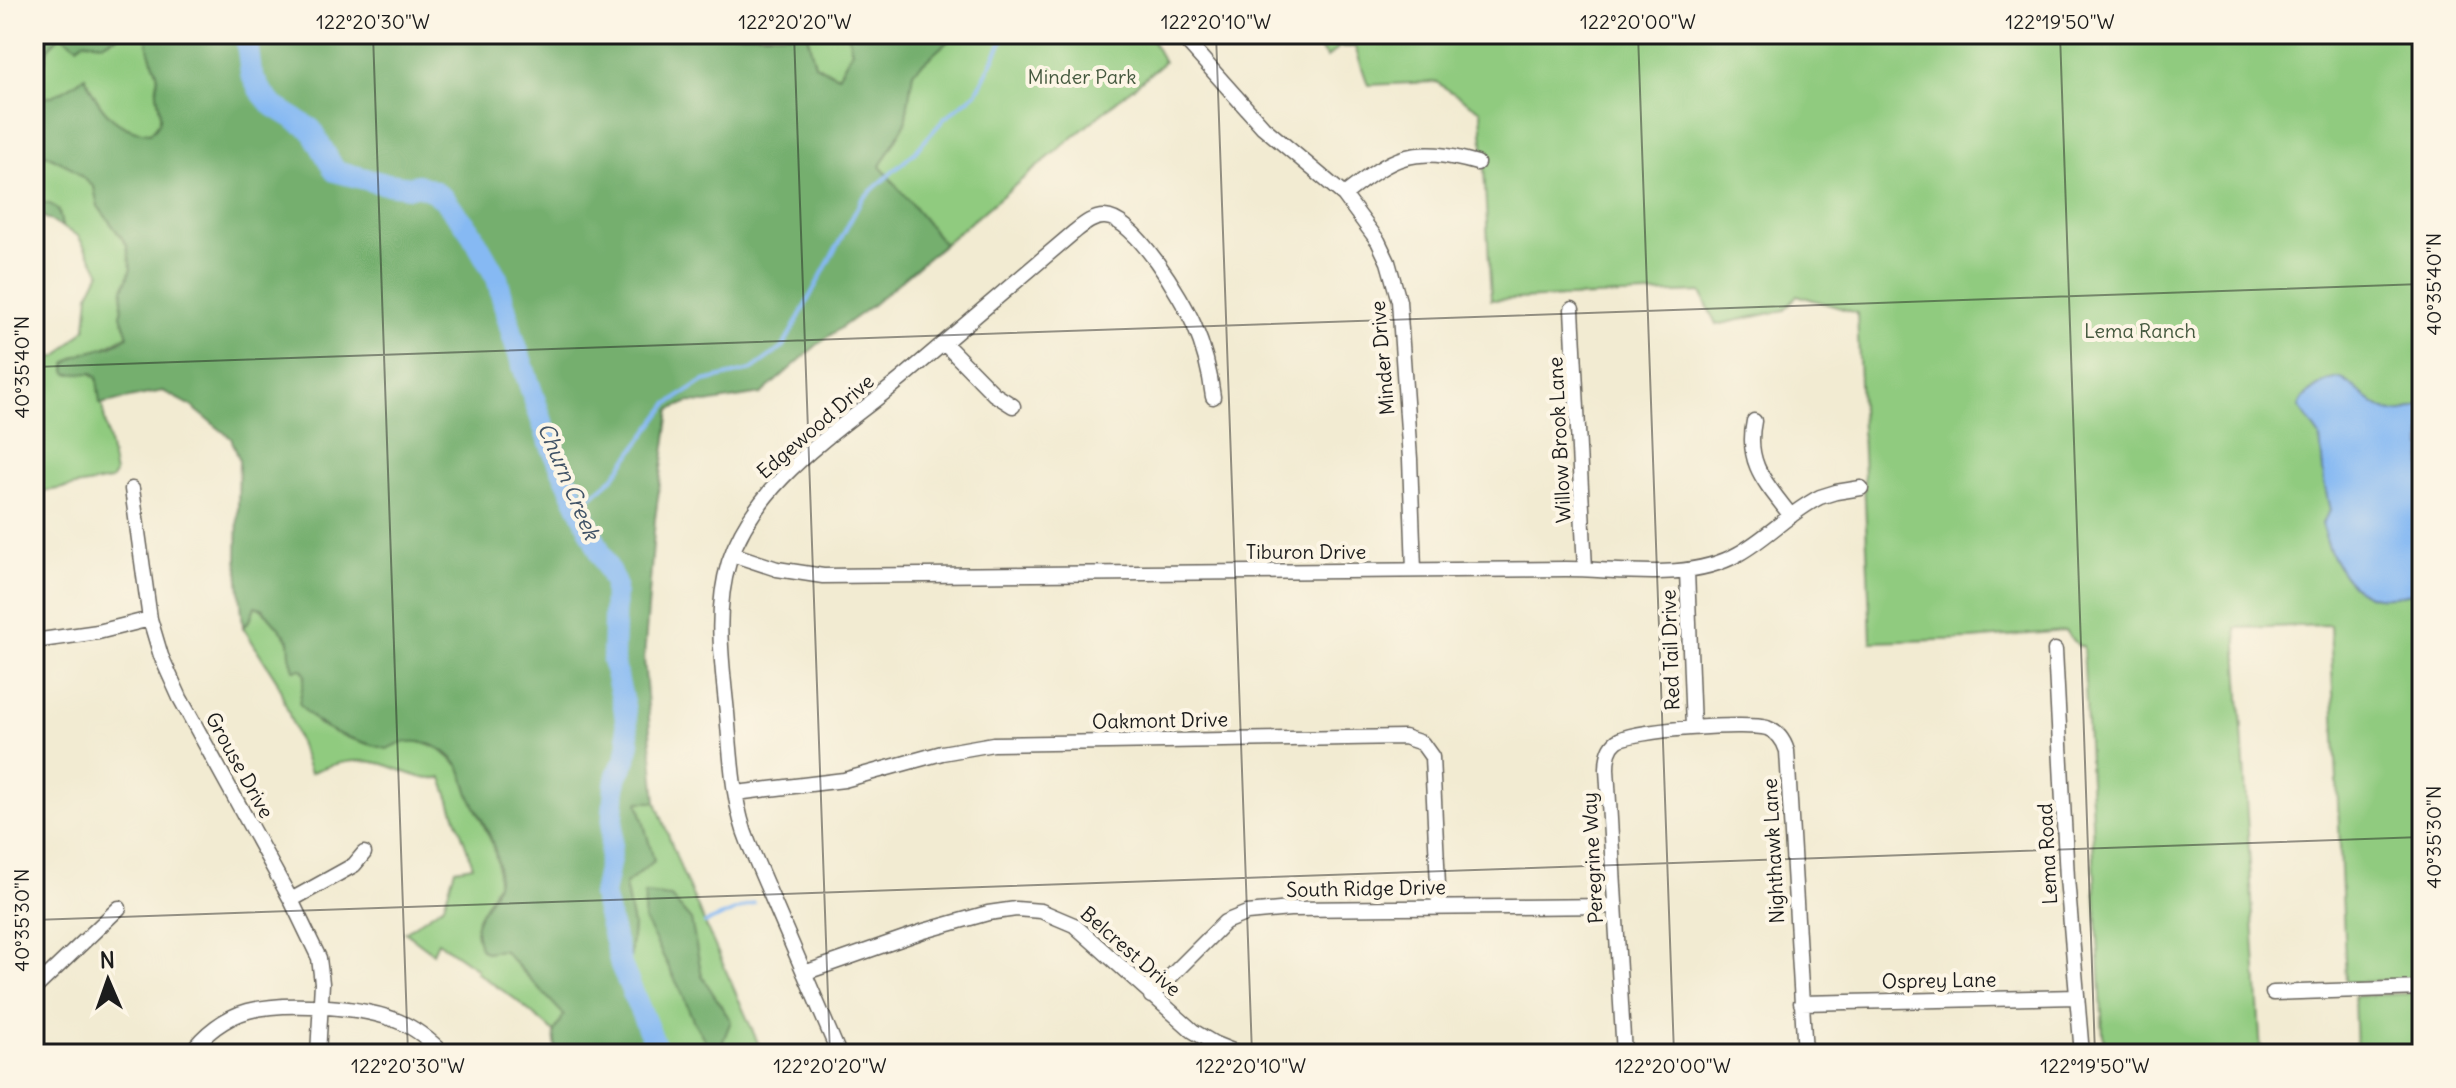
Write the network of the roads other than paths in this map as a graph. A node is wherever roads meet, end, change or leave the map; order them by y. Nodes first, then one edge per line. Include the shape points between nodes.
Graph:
1 (1180, 34) edge
2 (1477, 163) dead end
3 (1344, 195) junction
4 (1572, 309) dead end
5 (944, 343) junction
6 (1213, 397) dead end
7 (1013, 406) dead end
8 (1754, 421) dead end
9 (1861, 488) dead end
10 (132, 489) dead end
11 (1791, 516) junction
12 (732, 554) junction
13 (1585, 569) junction
14 (1414, 570) junction
15 (1687, 571) junction
16 (150, 619) junction
17 (34, 641) edge
18 (2055, 650) dead end
19 (1693, 728) junction
20 (736, 793) junction
21 (364, 853) dead end
22 (291, 900) junction
23 (1613, 906) junction
24 (1439, 907) junction
25 (119, 908) dead end
26 (804, 973) junction
27 (2422, 988) edge
28 (34, 989) edge
29 (2273, 993) dead end
30 (1151, 996) junction
31 (2077, 997) junction
32 (1801, 1003) junction
33 (320, 1008) junction
34 (190, 1054) edge
35 (318, 1054) edge
36 (444, 1054) edge
37 (839, 1054) edge
38 (1240, 1054) edge
39 (1624, 1054) edge
40 (1805, 1054) edge
41 (2082, 1054) edge

1 - 3 street, Minder Drive via 1270,134
2 - 3 street via 1420,153 1391,163
3 - 14 street, Minder Drive via 1378,241 1399,301
4 - 13 street, Willow Brook Lane
5 - 6 street, Edgewood Drive via 1082,225 1109,217 1137,238 1183,304 1204,351
5 - 7 street
5 - 12 street, Edgewood Drive via 780,479 756,509
8 - 11 street via 1754,463
9 - 11 street, Tiburon Drive via 1827,494
10 - 16 street, Grouse Drive
11 - 15 street, Tiburon Drive via 1734,557
12 - 14 street, Tiburon Drive via 777,569 823,576
12 - 20 street, Edgewood Drive via 720,630
13 - 14 street, Tiburon Drive
13 - 15 street, Tiburon Drive
15 - 19 street, Red Tail Drive
16 - 17 street
16 - 22 street, Grouse Drive via 180,698
18 - 31 street, Lema Road
19 - 23 street, Peregrine Way via 1625,737 1611,749 1607,760
19 - 32 street, Nighthawk Lane via 1766,728 1786,745
20 - 24 street, Oakmont Drive via 844,780 993,744 1404,737 1422,743 1432,757
20 - 26 street, Edgewood Drive via 745,836
21 - 22 street via 354,865
22 - 33 street, Grouse Drive via 319,958
23 - 24 street, South Ridge Drive
23 - 39 street, Peregrine Way
24 - 30 street, South Ridge Drive via 1247,913 1217,927
25 - 28 street
26 - 30 street, Belcrest Drive via 961,920 1023,909 1074,925
26 - 37 street, Edgewood Drive
27 - 29 street
30 - 38 street, Belcrest Drive via 1204,1038
31 - 32 street, Osprey Lane
31 - 41 street, Lema Road
32 - 40 street, Nighthawk Lane
33 - 34 street via 246,1012 222,1023
33 - 35 street, Grouse Drive
33 - 36 street via 397,1020

